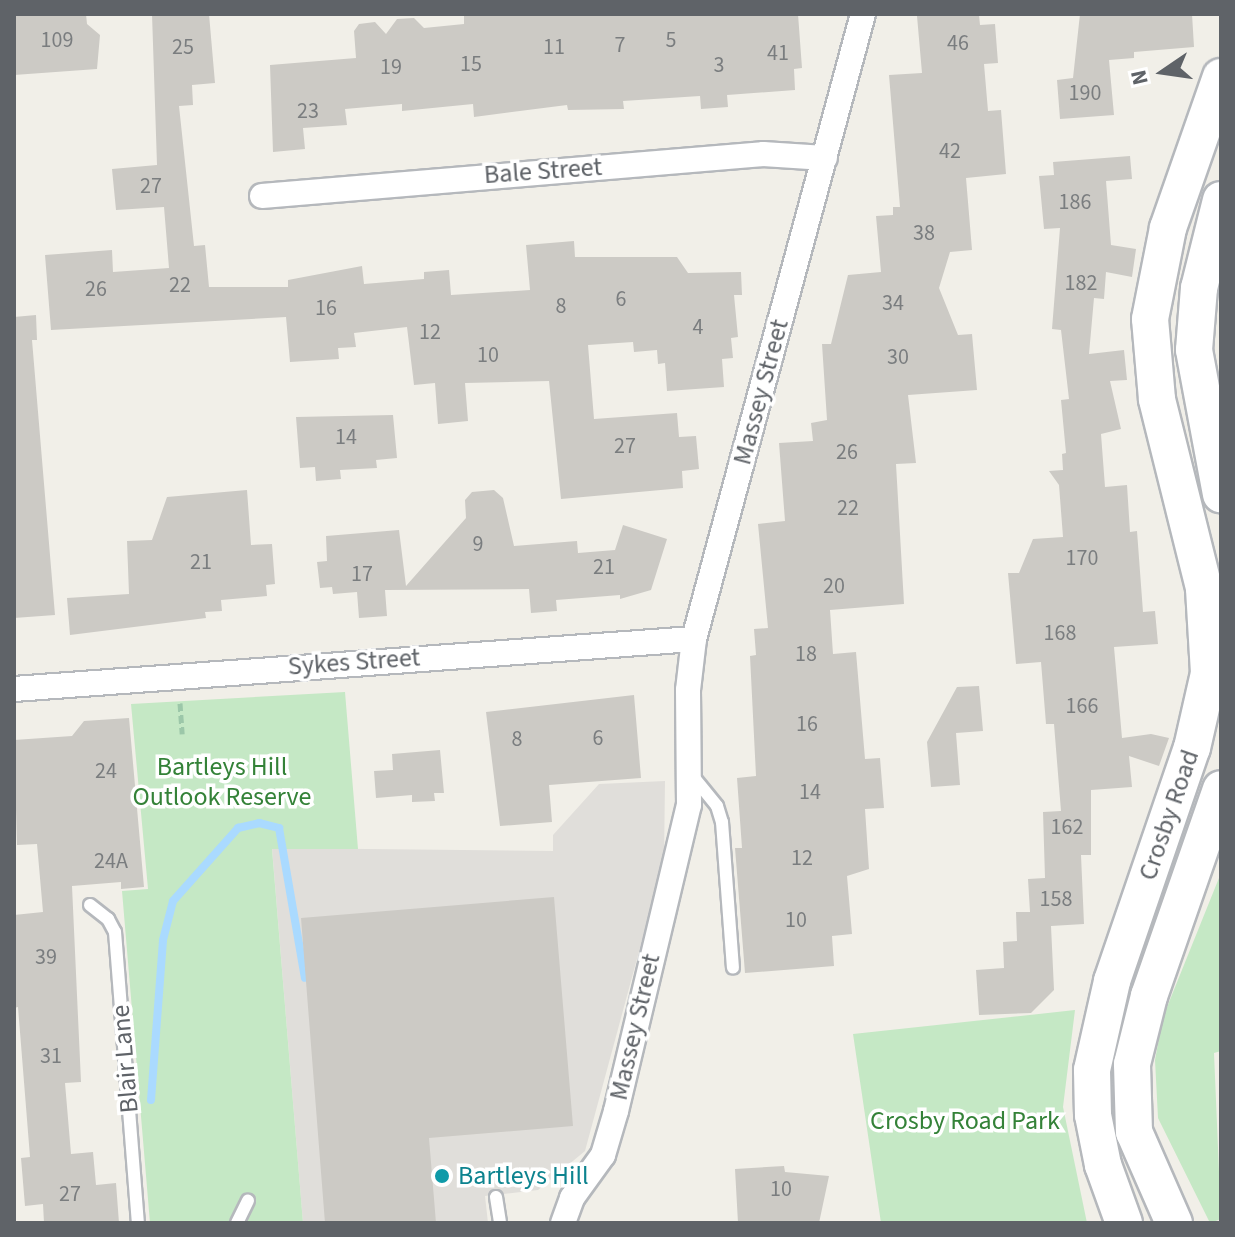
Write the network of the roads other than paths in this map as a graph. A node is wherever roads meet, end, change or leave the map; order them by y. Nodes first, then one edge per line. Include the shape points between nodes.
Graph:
1 (863, 14) edge
2 (1221, 77) edge
3 (825, 158) junction
4 (262, 196) dead end
5 (1221, 200) edge
6 (1221, 494) edge
7 (694, 639) junction
8 (14, 689) edge
9 (691, 774) junction
10 (1221, 789) edge
11 (90, 905) dead end
12 (733, 968) dead end
13 (496, 1197) dead end
14 (248, 1200) dead end
15 (138, 1223) edge
16 (237, 1223) edge
17 (500, 1223) edge
18 (563, 1223) edge
19 (1124, 1223) edge
20 (1174, 1223) edge

1 - 3 street, Massey Street
2 - 19 street, Crosby Road via 1168,228 1150,319 1157,399 1204,588 1209,673 1192,748 1112,981 1092,1070 1093,1115 1103,1165
3 - 4 street, Bale Street via 763,154
3 - 7 street, Massey Street
5 - 6 street via 1199,288 1194,350
7 - 8 street, Sykes Street
7 - 9 street, Massey Street via 688,690
9 - 12 lane via 717,806 722,822
9 - 18 street, Massey Street via 684,829 609,1139 600,1162 572,1198
10 - 20 street, Crosby Road via 1149,996 1132,1064 1134,1132
11 - 15 lane, Blair Lane via 115,932
13 - 17 lane
14 - 16 lane

